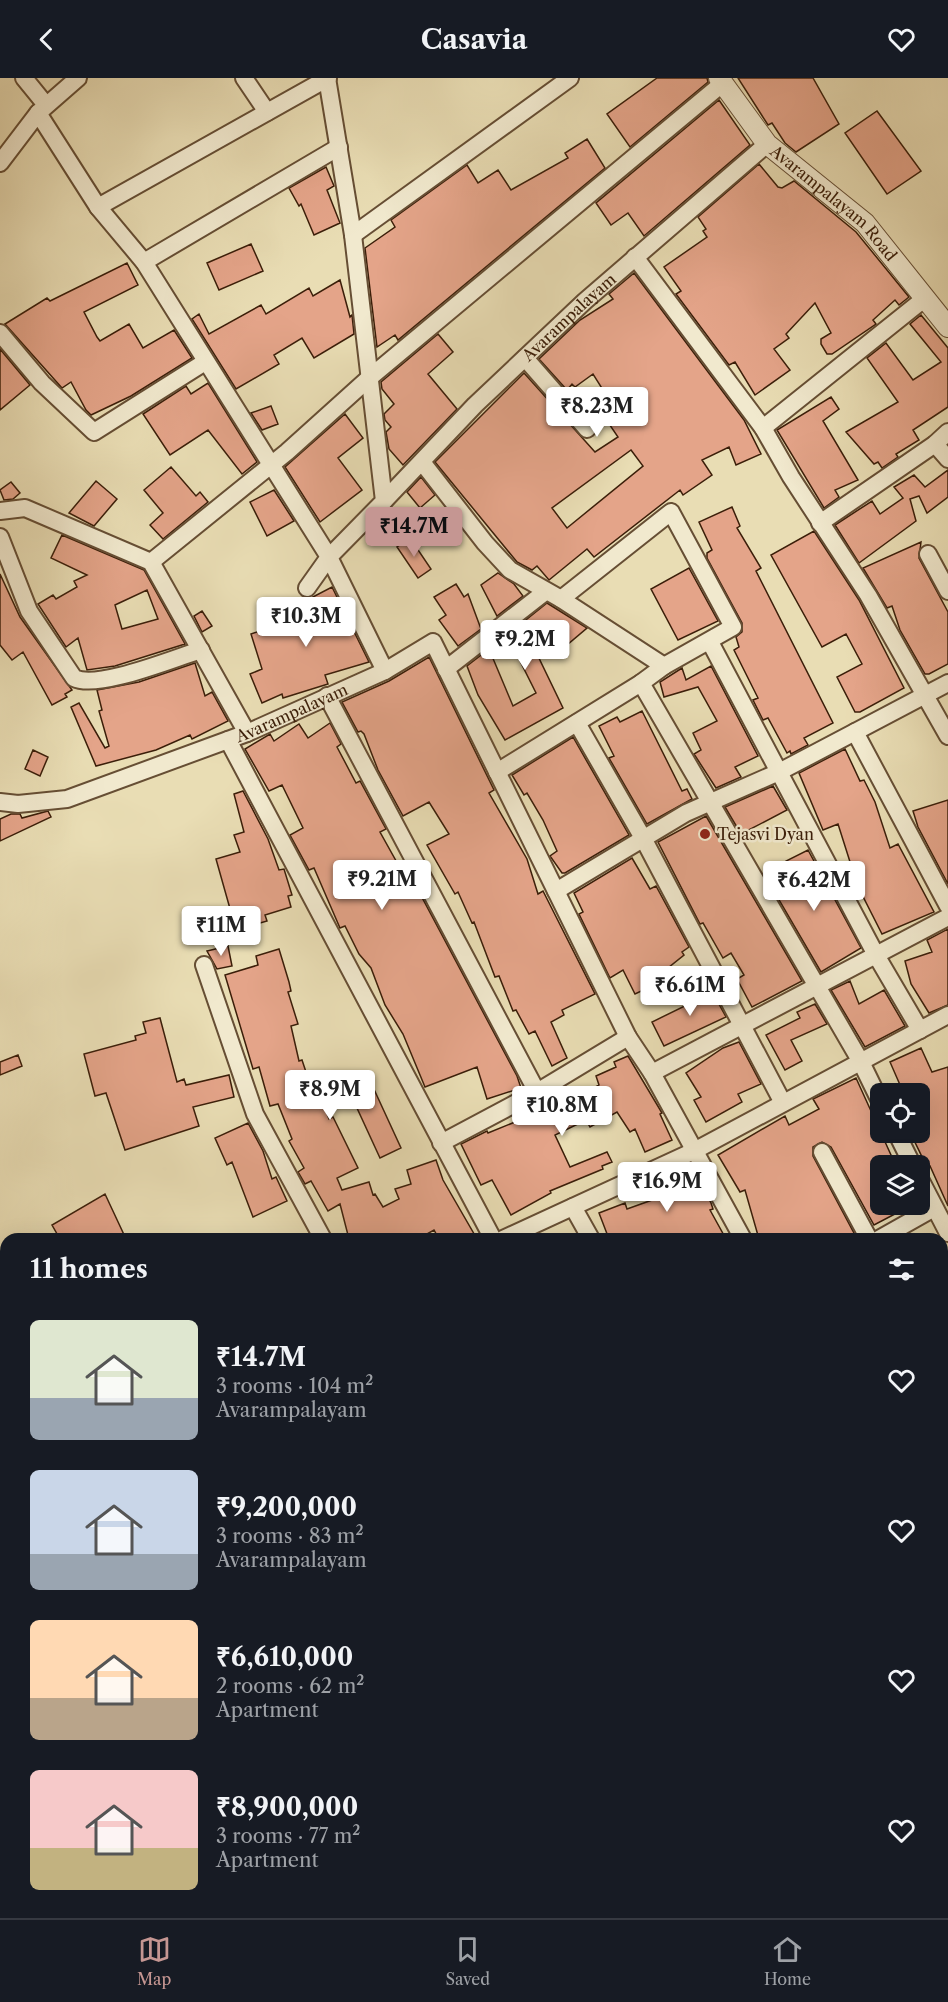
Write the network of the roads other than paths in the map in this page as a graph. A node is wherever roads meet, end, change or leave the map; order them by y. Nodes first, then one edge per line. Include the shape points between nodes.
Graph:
1 (24, 78) edge
2 (78, 78) edge
3 (244, 78) edge
4 (327, 78) edge
5 (570, 78) edge
6 (721, 81) edge
7 (42, 109) junction
8 (267, 112) junction
9 (767, 144) junction
10 (339, 147) junction
11 (0, 163) edge
12 (98, 207) junction
13 (353, 235) junction
14 (634, 256) junction
15 (144, 262) junction
16 (924, 299) junction
17 (948, 327) edge
18 (0, 333) edge
19 (525, 358) junction
20 (204, 362) junction
21 (368, 379) junction
22 (763, 428) junction
23 (587, 429) dead end
24 (948, 432) edge
25 (935, 444) junction
26 (948, 459) edge
27 (422, 462) junction
28 (270, 464) junction
29 (384, 501) junction
30 (0, 511) edge
31 (820, 523) junction
32 (0, 537) edge
33 (928, 554) dead end
34 (329, 557) junction
35 (151, 562) junction
36 (306, 588) dead end
37 (948, 591) edge
38 (545, 592) junction
39 (561, 599) junction
40 (710, 642) junction
41 (201, 650) junction
42 (664, 666) junction
43 (446, 669) junction
44 (385, 671) junction
45 (948, 682) edge
46 (641, 683) junction
47 (927, 694) junction
48 (327, 696) junction
49 (577, 723) junction
50 (855, 732) junction
51 (247, 733) junction
52 (948, 736) edge
53 (228, 741) junction
54 (497, 772) junction
55 (779, 772) junction
56 (0, 802) edge
57 (710, 802) junction
58 (644, 838) junction
59 (556, 891) junction
60 (948, 906) edge
61 (948, 917) edge
62 (876, 955) junction
63 (204, 964) dead end
64 (817, 986) junction
65 (948, 1015) edge
66 (742, 1026) junction
67 (920, 1030) junction
68 (628, 1037) junction
69 (861, 1062) junction
70 (652, 1073) junction
71 (871, 1083) edge
72 (537, 1092) junction
73 (783, 1103) junction
74 (441, 1143) junction
75 (694, 1151) junction
76 (822, 1152) dead end
77 (930, 1200) edge
78 (573, 1207) junction
79 (934, 1208) junction
80 (320, 1233) edge
81 (490, 1233) edge
82 (516, 1233) edge
83 (588, 1233) edge
84 (740, 1233) edge
85 (866, 1233) edge
86 (890, 1233) edge
87 (948, 1233) edge

1 - 7 street
2 - 7 street
3 - 8 street
4 - 8 street
4 - 10 street
5 - 13 street
6 - 9 street, Avarampalayam Road
6 - 21 street
7 - 11 street
7 - 12 street
8 - 12 street
9 - 14 street, Avarampalayam
9 - 16 street, Avarampalayam Road via 865,224
10 - 13 street
10 - 15 street
12 - 15 street
13 - 21 street
14 - 19 street, Avarampalayam
14 - 22 street
15 - 20 street
16 - 17 street, Avarampalayam Road
16 - 22 street
18 - 20 street via 42,383 94,432
19 - 23 street
19 - 27 street, Avarampalayam
20 - 28 street
21 - 28 street
21 - 29 street
22 - 31 street
24 - 25 street
25 - 26 street
25 - 31 street
27 - 29 street, Avarampalayam
27 - 38 street via 510,570
28 - 34 street
28 - 35 street
29 - 34 street, Avarampalayam
30 - 35 street via 25,508
31 - 47 street
32 - 41 street via 29,611 74,678 90,682 113,677
33 - 37 street
34 - 36 street, Avarampalayam
34 - 44 street
35 - 41 street
38 - 39 street
38 - 43 street
39 - 40 street via 671,512 733,627
39 - 42 street
40 - 42 street
40 - 55 street
41 - 51 street
42 - 46 street
43 - 44 street, Avarampalayam via 433,642
43 - 54 street
44 - 48 street, Avarampalayam
45 - 47 street
46 - 49 street
46 - 57 street
47 - 50 street
47 - 52 street
48 - 51 street, Avarampalayam
48 - 72 street
49 - 54 street
49 - 58 street
50 - 55 street
50 - 60 street
51 - 53 street, Avarampalayam
53 - 56 street, Avarampalayam via 67,799
53 - 74 street
54 - 59 street
55 - 57 street
55 - 62 street
57 - 58 street
57 - 64 street
58 - 59 street
58 - 66 street
59 - 68 street
61 - 62 street
62 - 64 street
62 - 67 street
63 - 80 street via 255,1114
64 - 66 street
64 - 69 street
65 - 67 street
66 - 70 street
66 - 73 street
67 - 69 street
68 - 70 street
68 - 72 street
69 - 71 street
69 - 73 street
70 - 75 street
72 - 74 street
73 - 75 street
74 - 81 street
75 - 78 street
75 - 84 street
76 - 85 street
77 - 79 street
78 - 82 street
78 - 83 street
79 - 86 street
79 - 87 street

